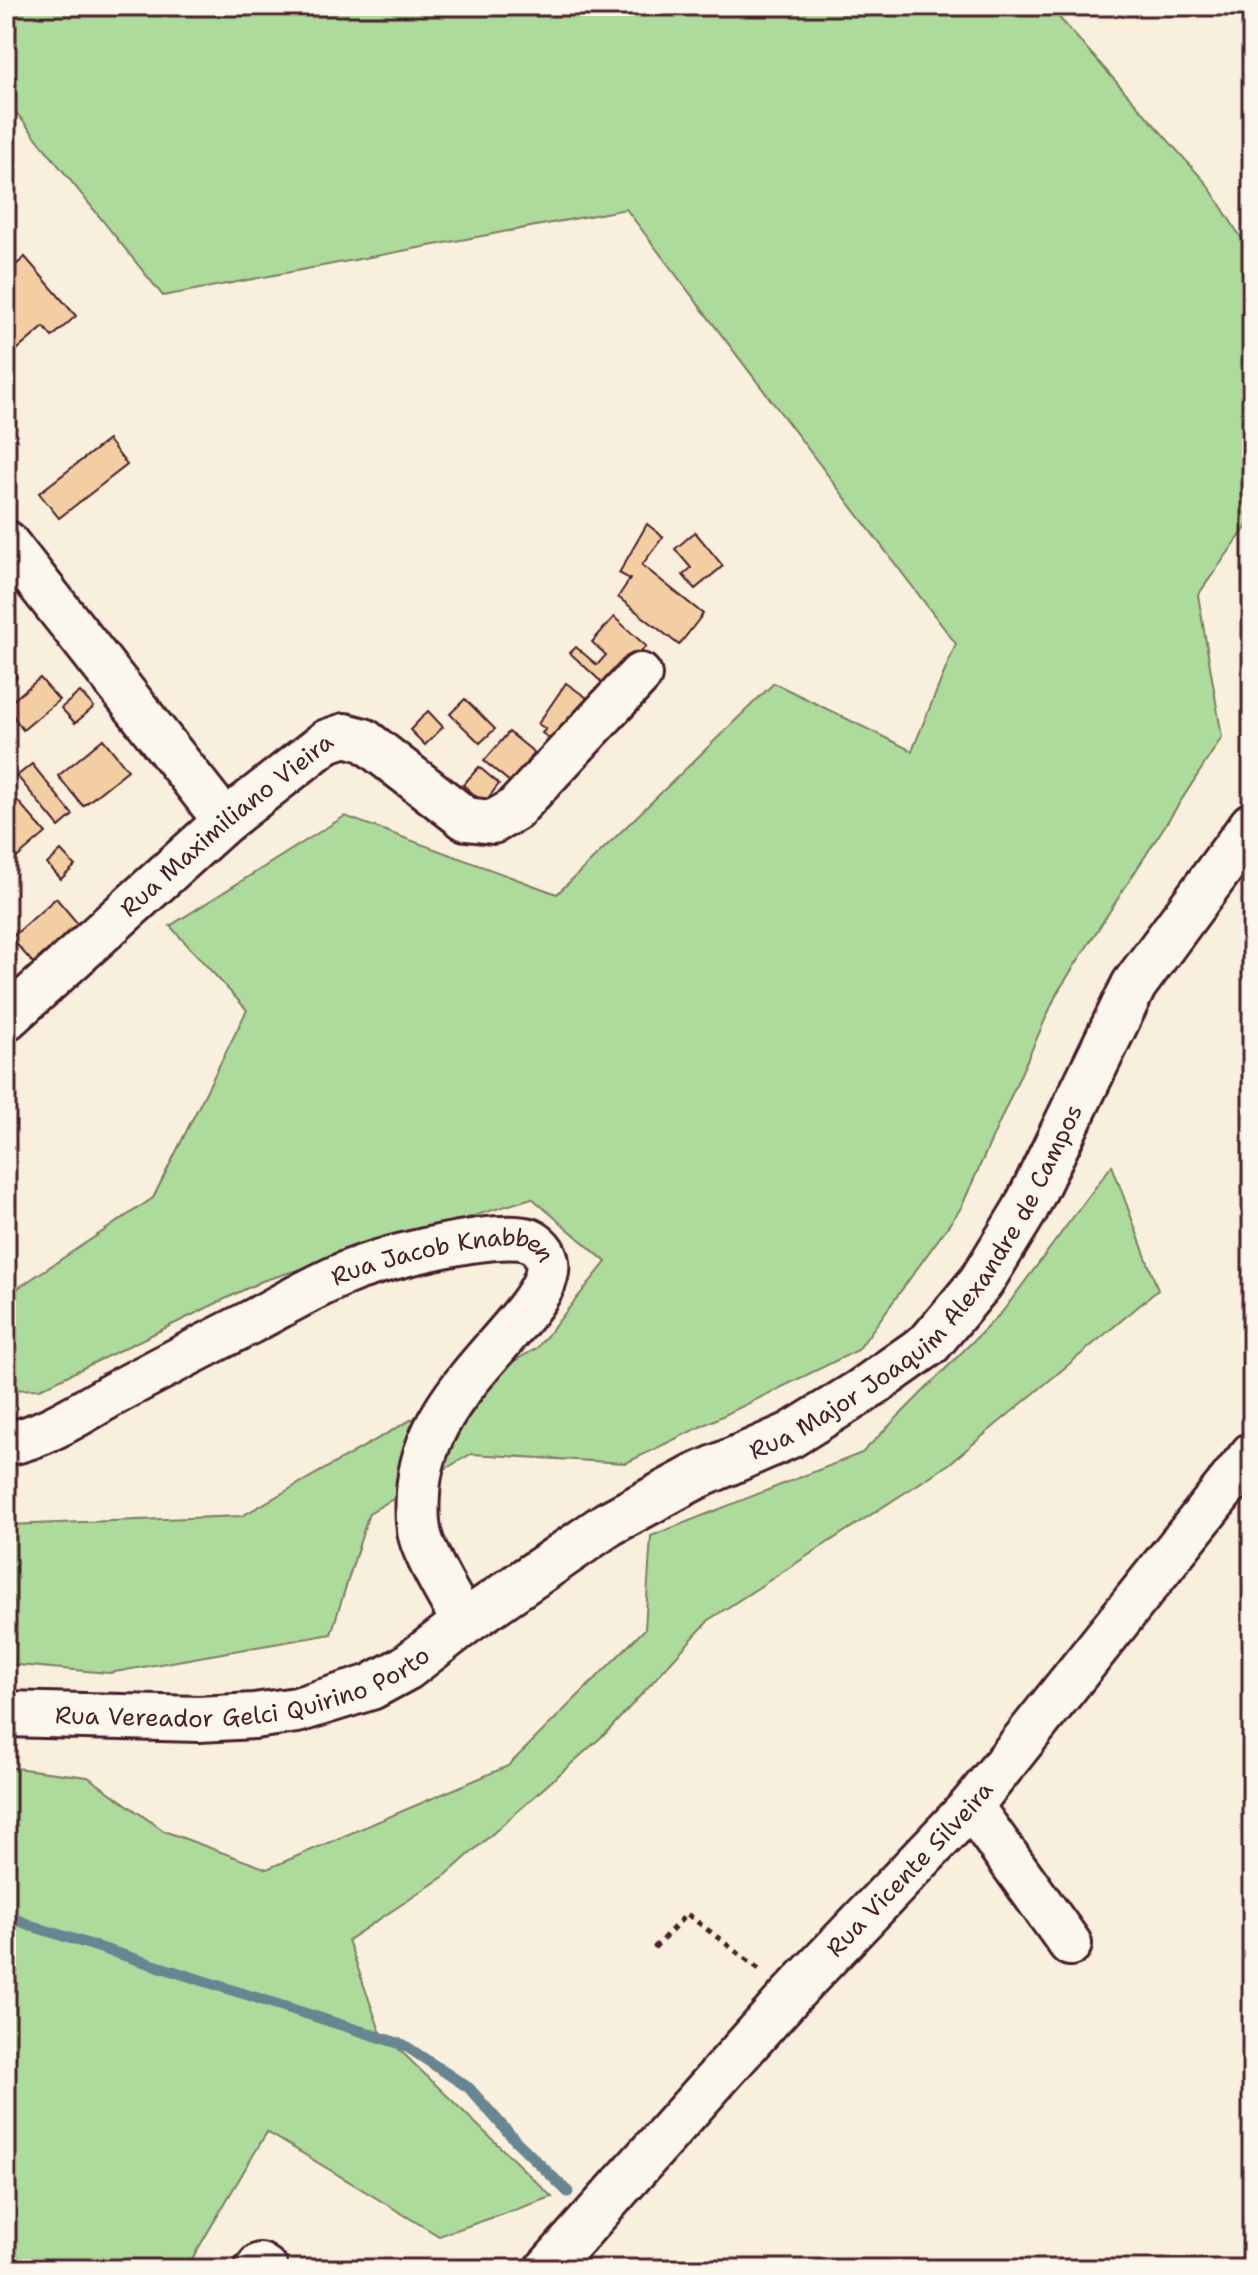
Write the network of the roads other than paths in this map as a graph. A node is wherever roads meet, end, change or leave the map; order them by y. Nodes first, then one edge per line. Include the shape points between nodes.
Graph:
1 (6, 542) edge
2 (640, 675) dead end
3 (225, 821) junction
4 (1252, 825) edge
5 (6, 1019) edge
6 (6, 1444) edge
7 (1252, 1454) edge
8 (464, 1623) junction
9 (6, 1714) edge
10 (971, 1806) junction
11 (1070, 1944) dead end
12 (257, 2269) edge
13 (266, 2269) edge
14 (547, 2269) edge

1 - 3 street
2 - 3 street, Rua Maximiliano Vieira via 514,810 493,822 466,819 364,740 345,735 327,741
3 - 5 street, Rua Maximiliano Vieira
4 - 8 main road, Rua Major Joaquim Alexandre de Campos via 1134,985 1025,1210 981,1282 930,1343 791,1435 695,1477 608,1524
6 - 8 street, Rua Jacob Knabben via 58,1427 352,1271 477,1241 528,1240 546,1255 543,1284 434,1428 418,1483 421,1541
7 - 10 street, Rua Vicente Silveira
8 - 9 main road, Rua Vereador Gelci Quirino Porto via 406,1668 371,1687 297,1710 199,1719
10 - 11 street
10 - 14 street, Rua Vicente Silveira via 792,1994
12 - 13 street

